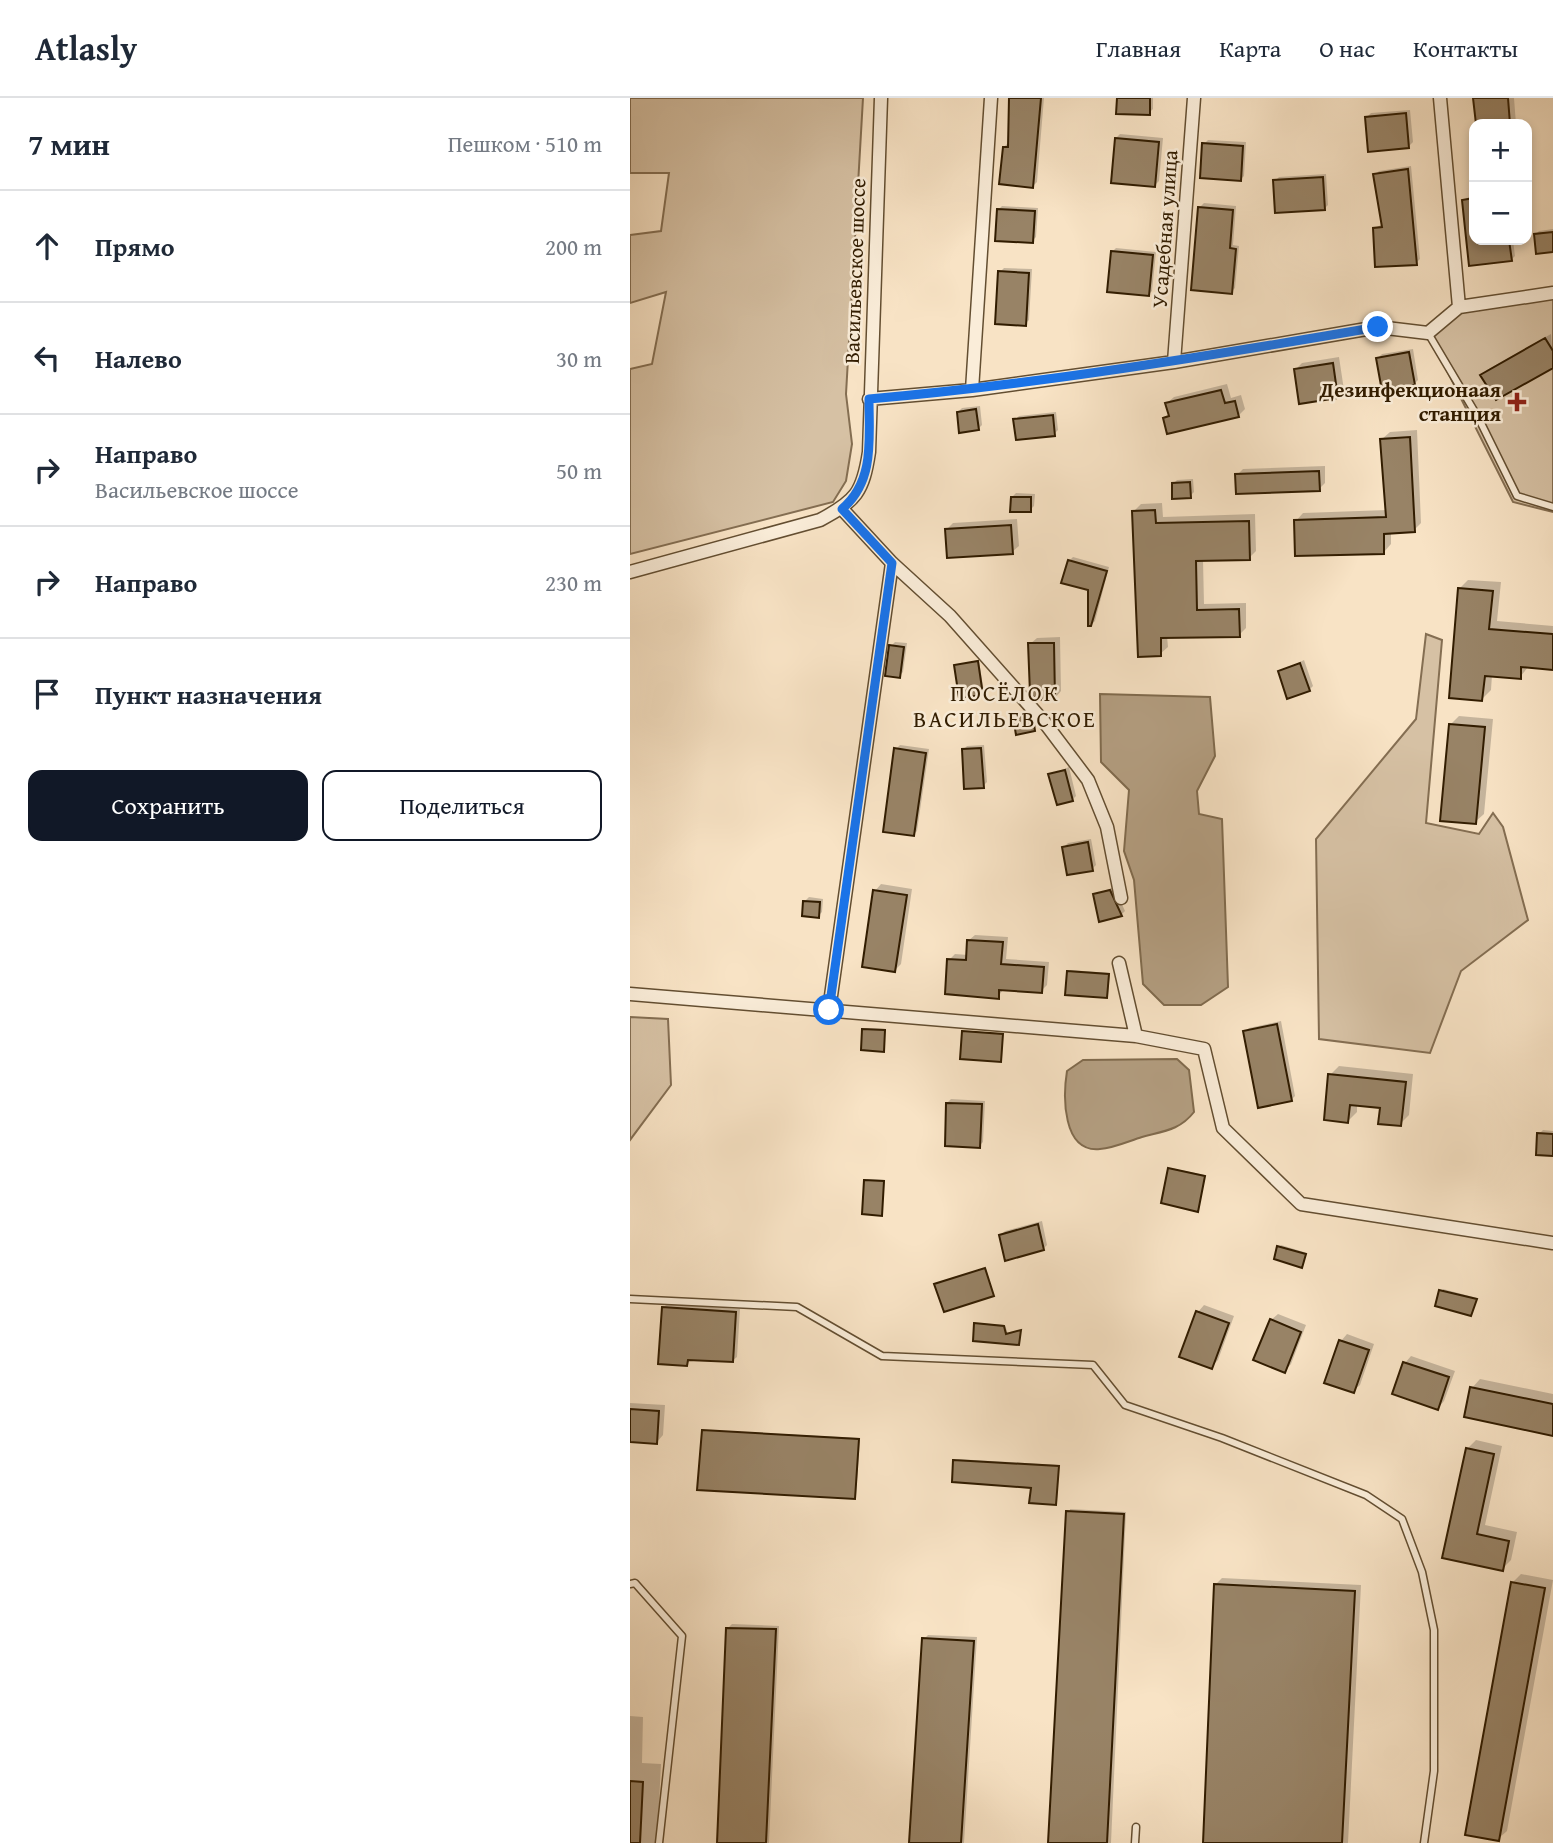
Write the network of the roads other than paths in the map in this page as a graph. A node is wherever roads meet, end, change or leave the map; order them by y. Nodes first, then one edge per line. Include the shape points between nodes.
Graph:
1 (881, 98) edge
2 (990, 98) edge
3 (1194, 98) edge
4 (1440, 98) edge
5 (1553, 293) edge
6 (1459, 307) junction
7 (1428, 333) junction
8 (1174, 362) junction
9 (972, 390) junction
10 (869, 399) junction
11 (1553, 507) edge
12 (842, 509) junction
13 (892, 563) junction
14 (630, 572) edge
15 (1121, 898) dead end
16 (1119, 963) dead end
17 (630, 993) edge
18 (829, 1010) junction
19 (1136, 1036) junction
20 (1553, 1243) edge
21 (630, 1299) edge
22 (630, 1584) edge
23 (1136, 1827) dead end
24 (659, 1843) edge
25 (1135, 1843) edge
26 (1424, 1843) edge

1 - 10 street, Васильевское шоссе
2 - 9 street
3 - 8 street, Усадебная улица
4 - 6 street
5 - 6 street
6 - 7 street
7 - 8 street via 1378,327
7 - 11 lane via 1479,419 1517,496
8 - 9 street
9 - 10 street
10 - 12 street, Васильевское шоссе via 865,474 858,496
12 - 13 street
12 - 14 street, Васильевское шоссе via 820,520
13 - 15 street via 959,627 1045,723 1088,780 1107,827
13 - 18 street
16 - 19 street
17 - 18 street
18 - 19 street
19 - 20 street via 1204,1049 1223,1128 1301,1204
21 - 26 lane via 797,1307 882,1356 1093,1365 1125,1405 1366,1495 1402,1519 1422,1572 1434,1630 1434,1771
22 - 24 lane via 635,1583 682,1636
23 - 25 lane

